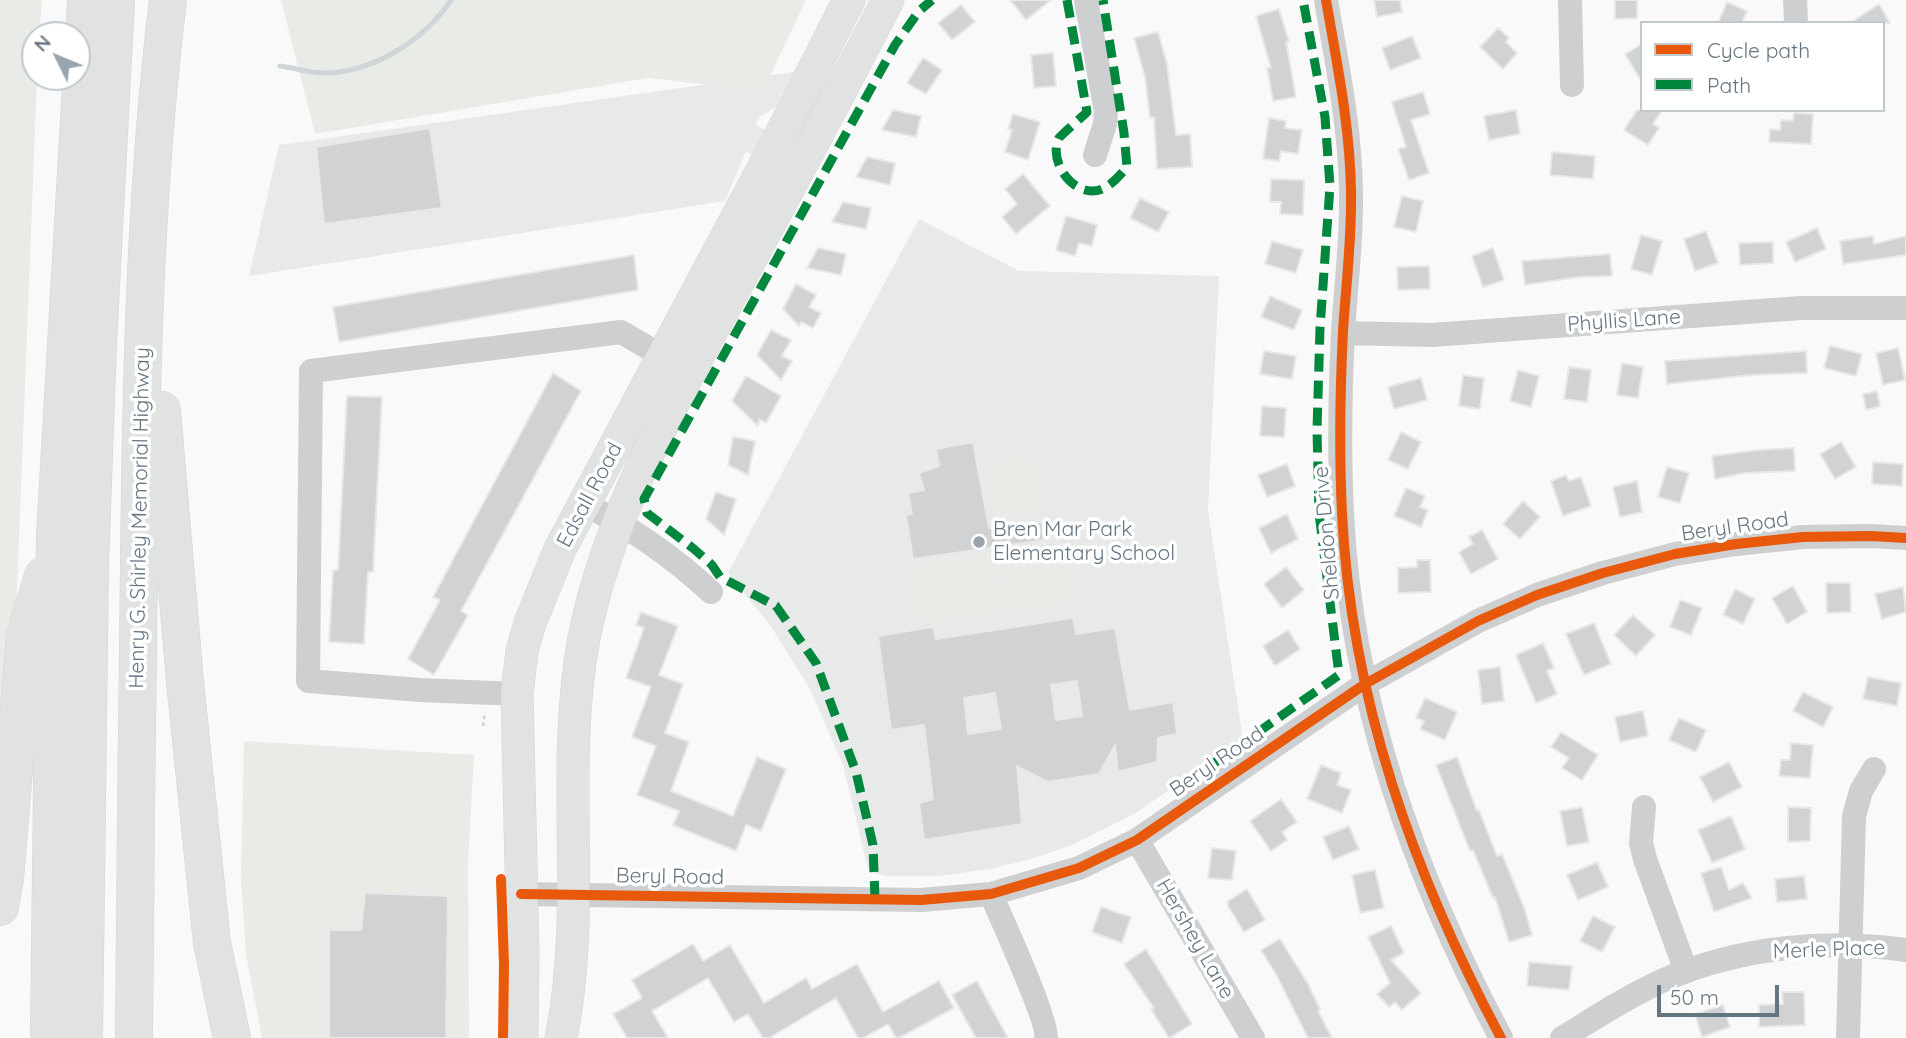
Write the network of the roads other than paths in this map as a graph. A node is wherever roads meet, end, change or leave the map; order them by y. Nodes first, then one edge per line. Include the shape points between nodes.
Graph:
1 (86, 0) edge
2 (116, 0) edge
3 (168, 0) edge
4 (849, 0) edge
5 (888, 0) edge
6 (904, 0) edge
7 (1086, 0) edge
8 (1326, 0) edge
9 (1570, 0) edge
10 (1795, 0) edge
11 (1796, 21) edge
12 (863, 49) junction
13 (1572, 85) dead end
14 (775, 144) junction
15 (1095, 155) dead end
16 (804, 160) junction
17 (149, 219) junction
18 (1906, 308) edge
19 (1343, 332) junction
20 (664, 356) junction
21 (584, 504) junction
22 (619, 521) junction
23 (55, 535) junction
24 (1906, 538) edge
25 (711, 592) dead end
26 (1365, 684) junction
27 (517, 694) junction
28 (1874, 769) dead end
29 (1644, 807) dead end
30 (1137, 840) junction
31 (521, 894) junction
32 (991, 894) junction
33 (574, 895) junction
34 (0, 907) edge
35 (212, 943) junction
36 (1851, 945) junction
37 (1906, 950) edge
38 (1686, 971) junction
39 (49, 1038) edge
40 (85, 1038) edge
41 (134, 1038) edge
42 (211, 1038) edge
43 (232, 1038) edge
44 (522, 1038) edge
45 (561, 1038) edge
46 (1046, 1038) edge
47 (1253, 1038) edge
48 (1501, 1038) edge
49 (1562, 1038) edge
50 (1848, 1038) edge

1 - 23 highway
2 - 40 highway via 90,552
3 - 17 highway, Henry G. Shirley Memorial Highway
4 - 14 main road, Edsall Road
5 - 12 main road, Edsall Road
6 - 12 main road
7 - 15 street via 1106,112
8 - 19 street, Sheldon Drive via 1350,143
9 - 13 street
10 - 11 street
12 - 16 main road, Edsall Road
14 - 16 street
14 - 20 main road, Edsall Road
16 - 22 main road, Edsall Road via 684,383
17 - 35 highway via 164,266 161,395
17 - 41 highway, Henry G. Shirley Memorial Highway via 140,485
18 - 19 street, Phyllis Lane via 1801,308 1432,335
19 - 26 street, Sheldon Drive via 1342,516
20 - 21 main road, Edsall Road
20 - 27 street via 621,332 311,371 308,681
21 - 22 street
21 - 27 main road, Edsall Road via 542,589 523,651
22 - 25 street
22 - 33 main road, Edsall Road via 598,580 577,681 572,742
23 - 34 highway via 25,635
23 - 39 highway
24 - 26 street, Beryl Road via 1804,537 1736,544 1603,573 1478,621
26 - 30 street, Beryl Road
26 - 48 street, Sheldon Drive via 1387,771 1427,884
27 - 31 main road, Edsall Road
28 - 36 street via 1854,816
29 - 38 street via 1641,843 1645,859
30 - 32 street, Beryl Road via 1079,868
30 - 47 street, Hershey Lane
31 - 33 street, Beryl Road
31 - 44 main road, Edsall Road
32 - 33 street, Beryl Road via 921,900
32 - 46 street via 1040,1012
33 - 45 main road, Edsall Road via 570,990
35 - 42 highway
35 - 43 highway
36 - 37 street, Merle Place
36 - 38 street, Merle Place via 1782,949
36 - 50 street
38 - 49 street, Merle Place via 1612,1007

